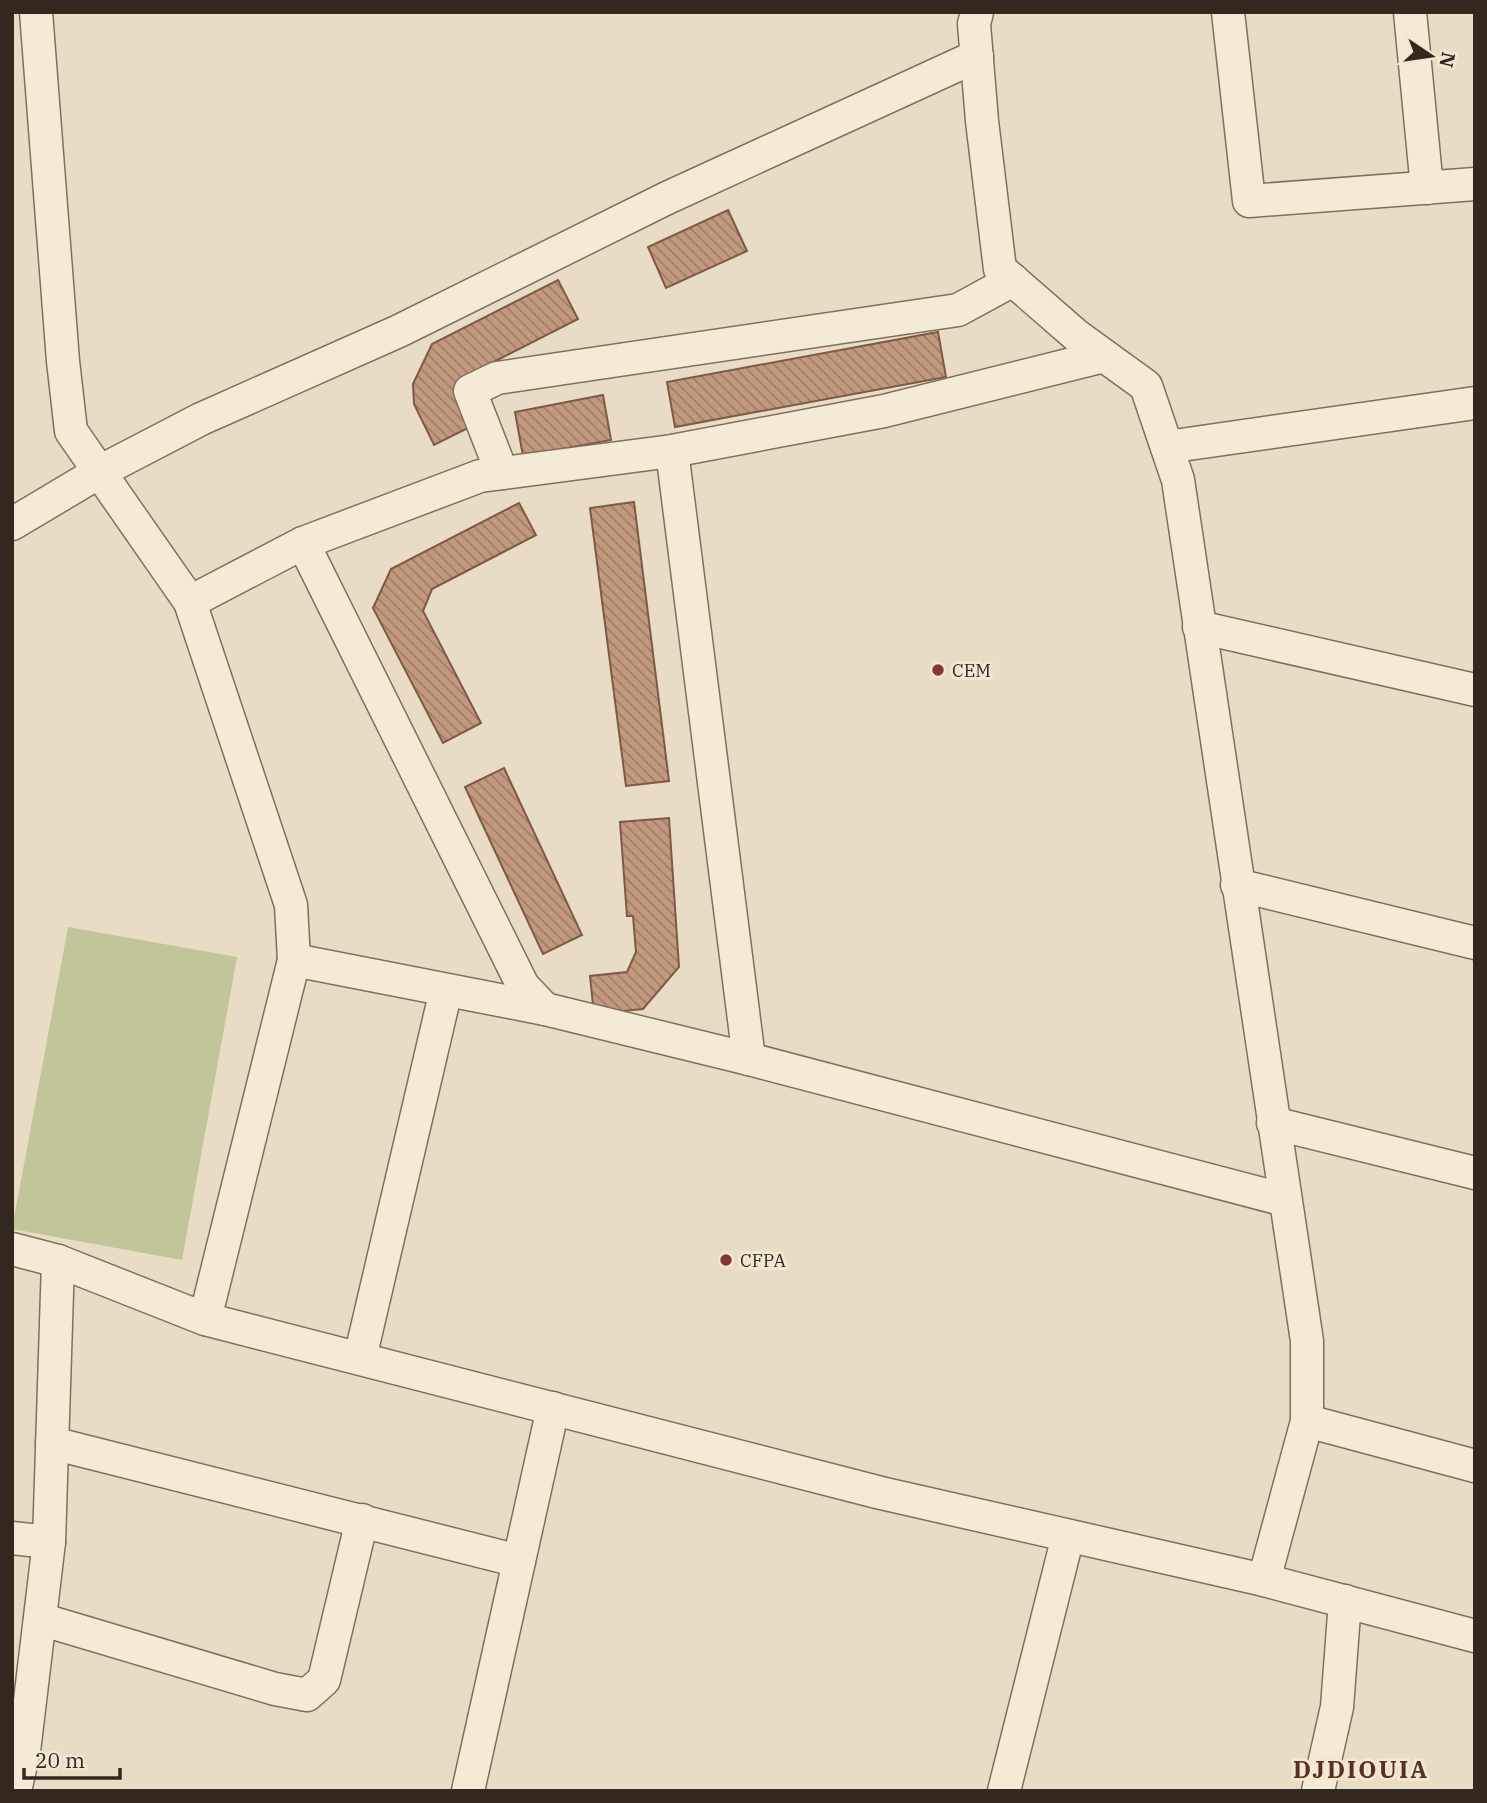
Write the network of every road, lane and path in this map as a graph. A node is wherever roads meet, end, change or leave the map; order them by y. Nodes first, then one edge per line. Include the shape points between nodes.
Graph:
1 (977, 12) edge
2 (1228, 12) edge
3 (1410, 12) edge
4 (44, 15) edge
5 (977, 56) junction
6 (1475, 184) edge
7 (1427, 188) junction
8 (1013, 280) junction
9 (1104, 356) junction
10 (1475, 403) edge
11 (1167, 447) junction
12 (672, 451) junction
13 (101, 471) junction
14 (502, 473) junction
15 (12, 524) edge
16 (303, 543) junction
17 (190, 602) junction
18 (1199, 627) junction
19 (1475, 690) edge
20 (1237, 885) junction
21 (1475, 943) edge
22 (293, 960) junction
23 (446, 990) junction
24 (545, 1009) junction
25 (749, 1059) junction
26 (1273, 1123) junction
27 (1475, 1173) edge
28 (1285, 1200) junction
29 (12, 1249) edge
30 (58, 1261) junction
31 (205, 1319) junction
32 (360, 1358) junction
33 (553, 1408) junction
34 (1307, 1421) junction
35 (52, 1443) junction
36 (1475, 1466) edge
37 (362, 1520) junction
38 (1068, 1536) junction
39 (12, 1538) edge
40 (49, 1542) junction
41 (519, 1561) junction
42 (1264, 1580) junction
43 (1345, 1601) junction
44 (40, 1619) junction
45 (1475, 1636) edge
46 (15, 1791) edge
47 (468, 1791) edge
48 (1004, 1791) edge
49 (1318, 1791) edge

1 - 5 street
2 - 7 street via 1249,201
3 - 7 street
4 - 13 street via 71,431
5 - 8 street via 1000,269
5 - 13 street via 667,198
6 - 7 street
8 - 9 street
8 - 14 street via 958,310 497,378 470,391
9 - 11 street via 1146,386
9 - 12 street via 884,411
10 - 11 street
11 - 18 street via 1178,480
12 - 14 street
12 - 25 street
13 - 15 street
13 - 17 street
14 - 16 street via 480,476
16 - 17 street
16 - 24 street via 523,986
17 - 22 street via 291,905
18 - 19 street
18 - 20 street
20 - 21 street
20 - 26 street
22 - 23 street
22 - 31 street
23 - 24 street
23 - 32 street
24 - 25 street
25 - 28 street
26 - 27 street
26 - 28 street
28 - 34 street via 1307,1341
29 - 30 street
30 - 31 street
30 - 35 street
31 - 32 street
32 - 33 street
33 - 38 street
33 - 41 street
34 - 36 street
34 - 42 street
35 - 37 street
35 - 40 street
37 - 41 street
37 - 44 street via 324,1680 307,1695
38 - 42 street
38 - 48 street
39 - 40 street
40 - 44 street
41 - 47 street
42 - 43 street
43 - 45 street
43 - 49 street via 1337,1707
44 - 46 street

